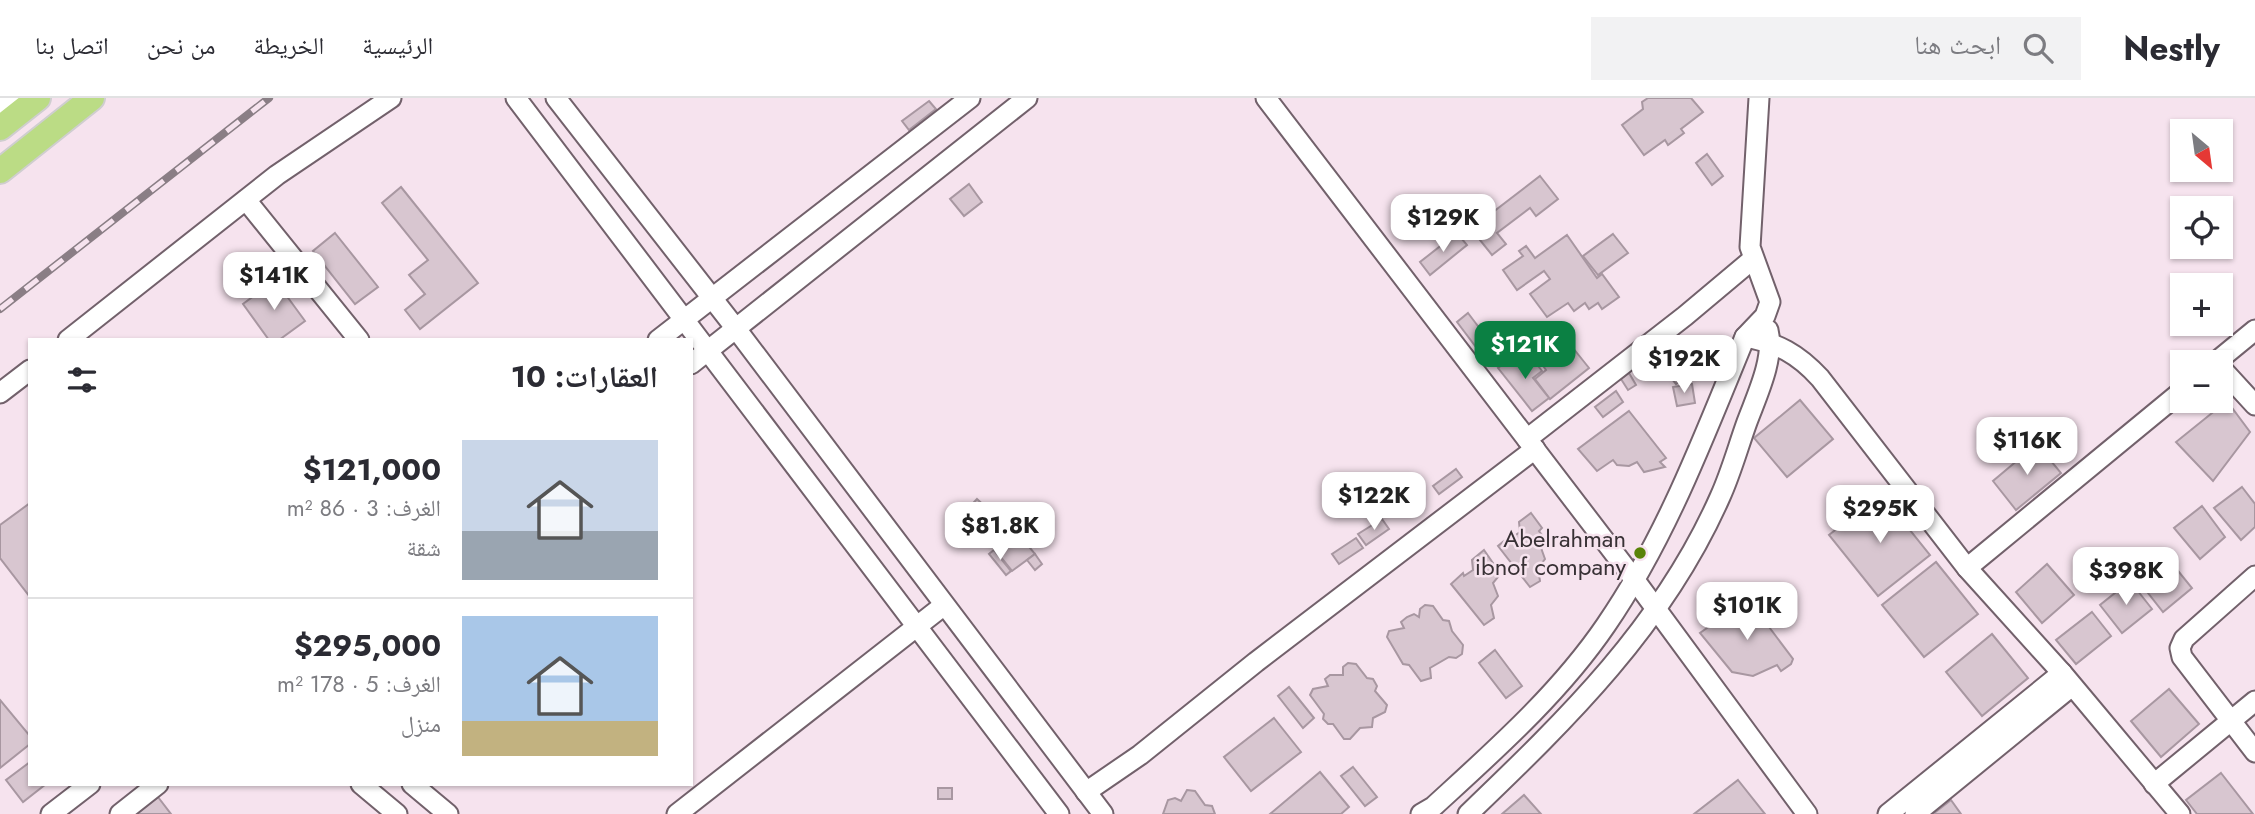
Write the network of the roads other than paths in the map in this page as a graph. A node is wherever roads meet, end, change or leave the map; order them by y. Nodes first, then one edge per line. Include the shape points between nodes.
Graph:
1 (12, 98) edge
2 (38, 98) edge
3 (92, 98) edge
4 (391, 98) edge
5 (516, 98) edge
6 (556, 98) edge
7 (970, 98) edge
8 (1027, 98) edge
9 (1266, 98) edge
10 (1759, 98) edge
11 (0, 108) edge
12 (0, 128) edge
13 (0, 171) edge
14 (246, 200) junction
15 (1753, 259) junction
16 (712, 299) junction
17 (1765, 316) junction
18 (684, 320) junction
19 (737, 330) junction
20 (2255, 330) edge
21 (1745, 337) junction
22 (71, 338) edge
23 (357, 338) edge
24 (661, 338) edge
25 (1771, 342) junction
26 (709, 350) junction
27 (2231, 350) edge
28 (693, 362) edge
29 (28, 372) edge
30 (2233, 381) edge
31 (0, 393) edge
32 (2170, 401) edge
33 (2255, 405) edge
34 (1531, 444) junction
35 (1967, 568) junction
36 (2255, 576) edge
37 (1634, 579) junction
38 (943, 606) junction
39 (1656, 610) junction
40 (915, 626) junction
41 (2067, 679) junction
42 (2255, 701) edge
43 (2230, 721) junction
44 (2255, 752) edge
45 (2154, 783) junction
46 (87, 786) edge
47 (155, 786) edge
48 (363, 786) edge
49 (414, 786) edge
50 (1086, 792) junction
51 (1432, 812) edge
52 (51, 814) edge
53 (120, 814) edge
54 (397, 814) edge
55 (448, 814) edge
56 (677, 814) edge
57 (1059, 814) edge
58 (1103, 814) edge
59 (1468, 814) edge
60 (1807, 814) edge
61 (1888, 814) edge
62 (1915, 814) edge
63 (2180, 814) edge

1 - 11 street
2 - 12 main road
3 - 13 main road
4 - 14 street
5 - 18 street
6 - 16 street
7 - 16 street
8 - 19 street
9 - 34 street
10 - 15 street via 1750,236
14 - 22 street
14 - 23 street
15 - 17 street via 1770,296
15 - 34 street
16 - 18 street
16 - 19 street
17 - 21 street
17 - 25 street
18 - 24 street
18 - 26 street
19 - 26 street
19 - 38 street
20 - 27 street
21 - 25 street
21 - 37 street via 1665,527
25 - 35 street via 1803,359 1820,378
25 - 39 street via 1720,497
26 - 28 street
26 - 40 street
29 - 31 street
30 - 33 street
32 - 35 street
34 - 37 street
34 - 50 street via 1146,751
35 - 41 street
36 - 43 street via 2184,639 2180,648
37 - 39 street
37 - 51 street via 1605,627 1547,698
38 - 40 street
38 - 50 street
39 - 59 street via 1581,705
39 - 60 street
40 - 56 street
40 - 57 street
41 - 45 street
41 - 61 street
41 - 62 street
42 - 43 street
43 - 44 street
43 - 45 street
45 - 63 street
46 - 52 street
47 - 53 street
48 - 54 street
49 - 55 street
50 - 58 street

